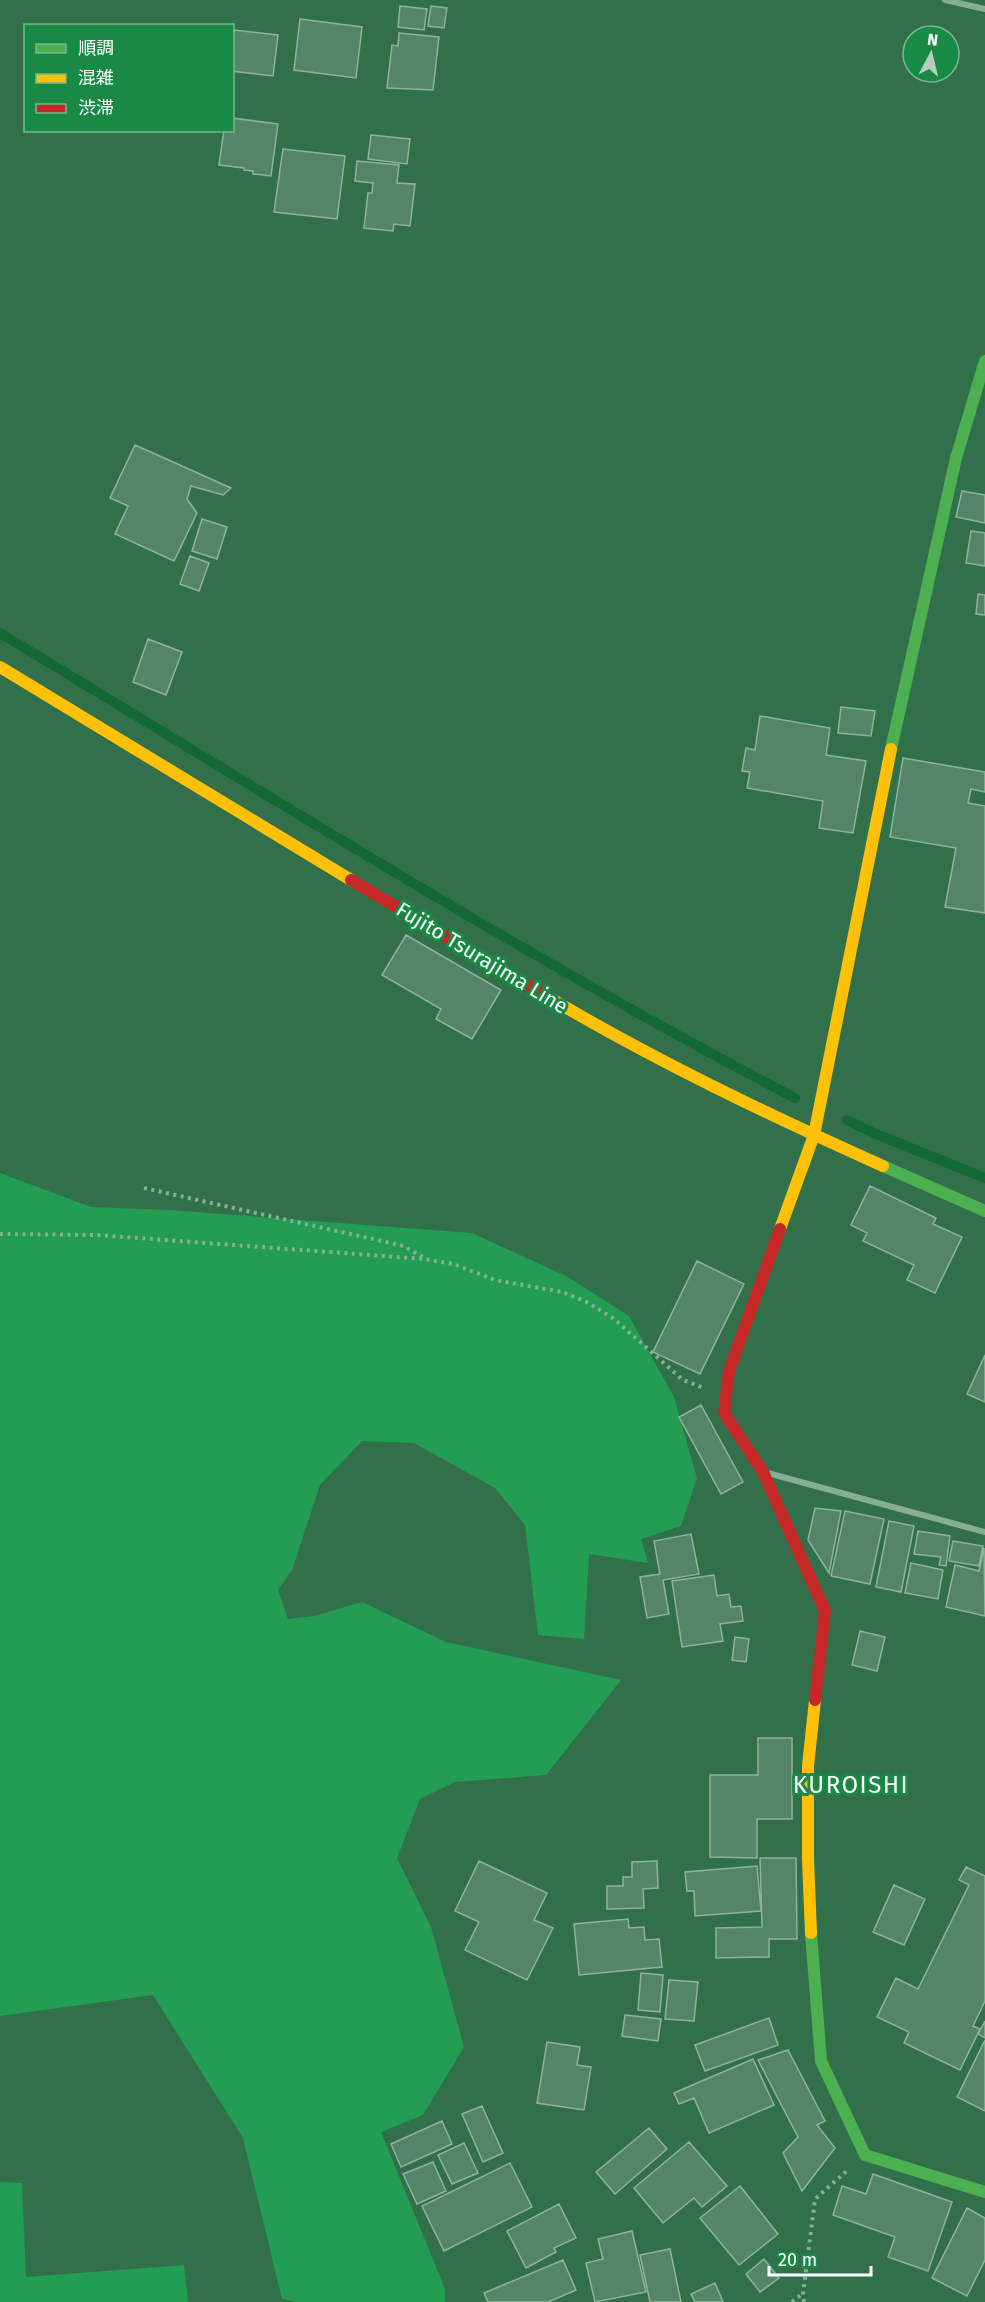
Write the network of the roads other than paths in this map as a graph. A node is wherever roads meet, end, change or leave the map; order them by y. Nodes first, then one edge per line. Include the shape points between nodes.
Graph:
1 (945, 0) edge
2 (985, 9) edge
3 (985, 362) edge
4 (0, 667) edge
5 (813, 1135) junction
6 (985, 1211) edge
7 (763, 1472) junction
8 (985, 1532) edge
9 (985, 2192) edge

1 - 2 street
3 - 5 street via 956,458 893,741
4 - 5 street, Fujito Tsurajima Line via 565,1007 656,1058
5 - 6 street, Fujito Tsurajima Line
5 - 7 street via 729,1371 724,1413
7 - 8 street
7 - 9 street via 825,1611 808,1766 808,1859 821,2061 865,2155

